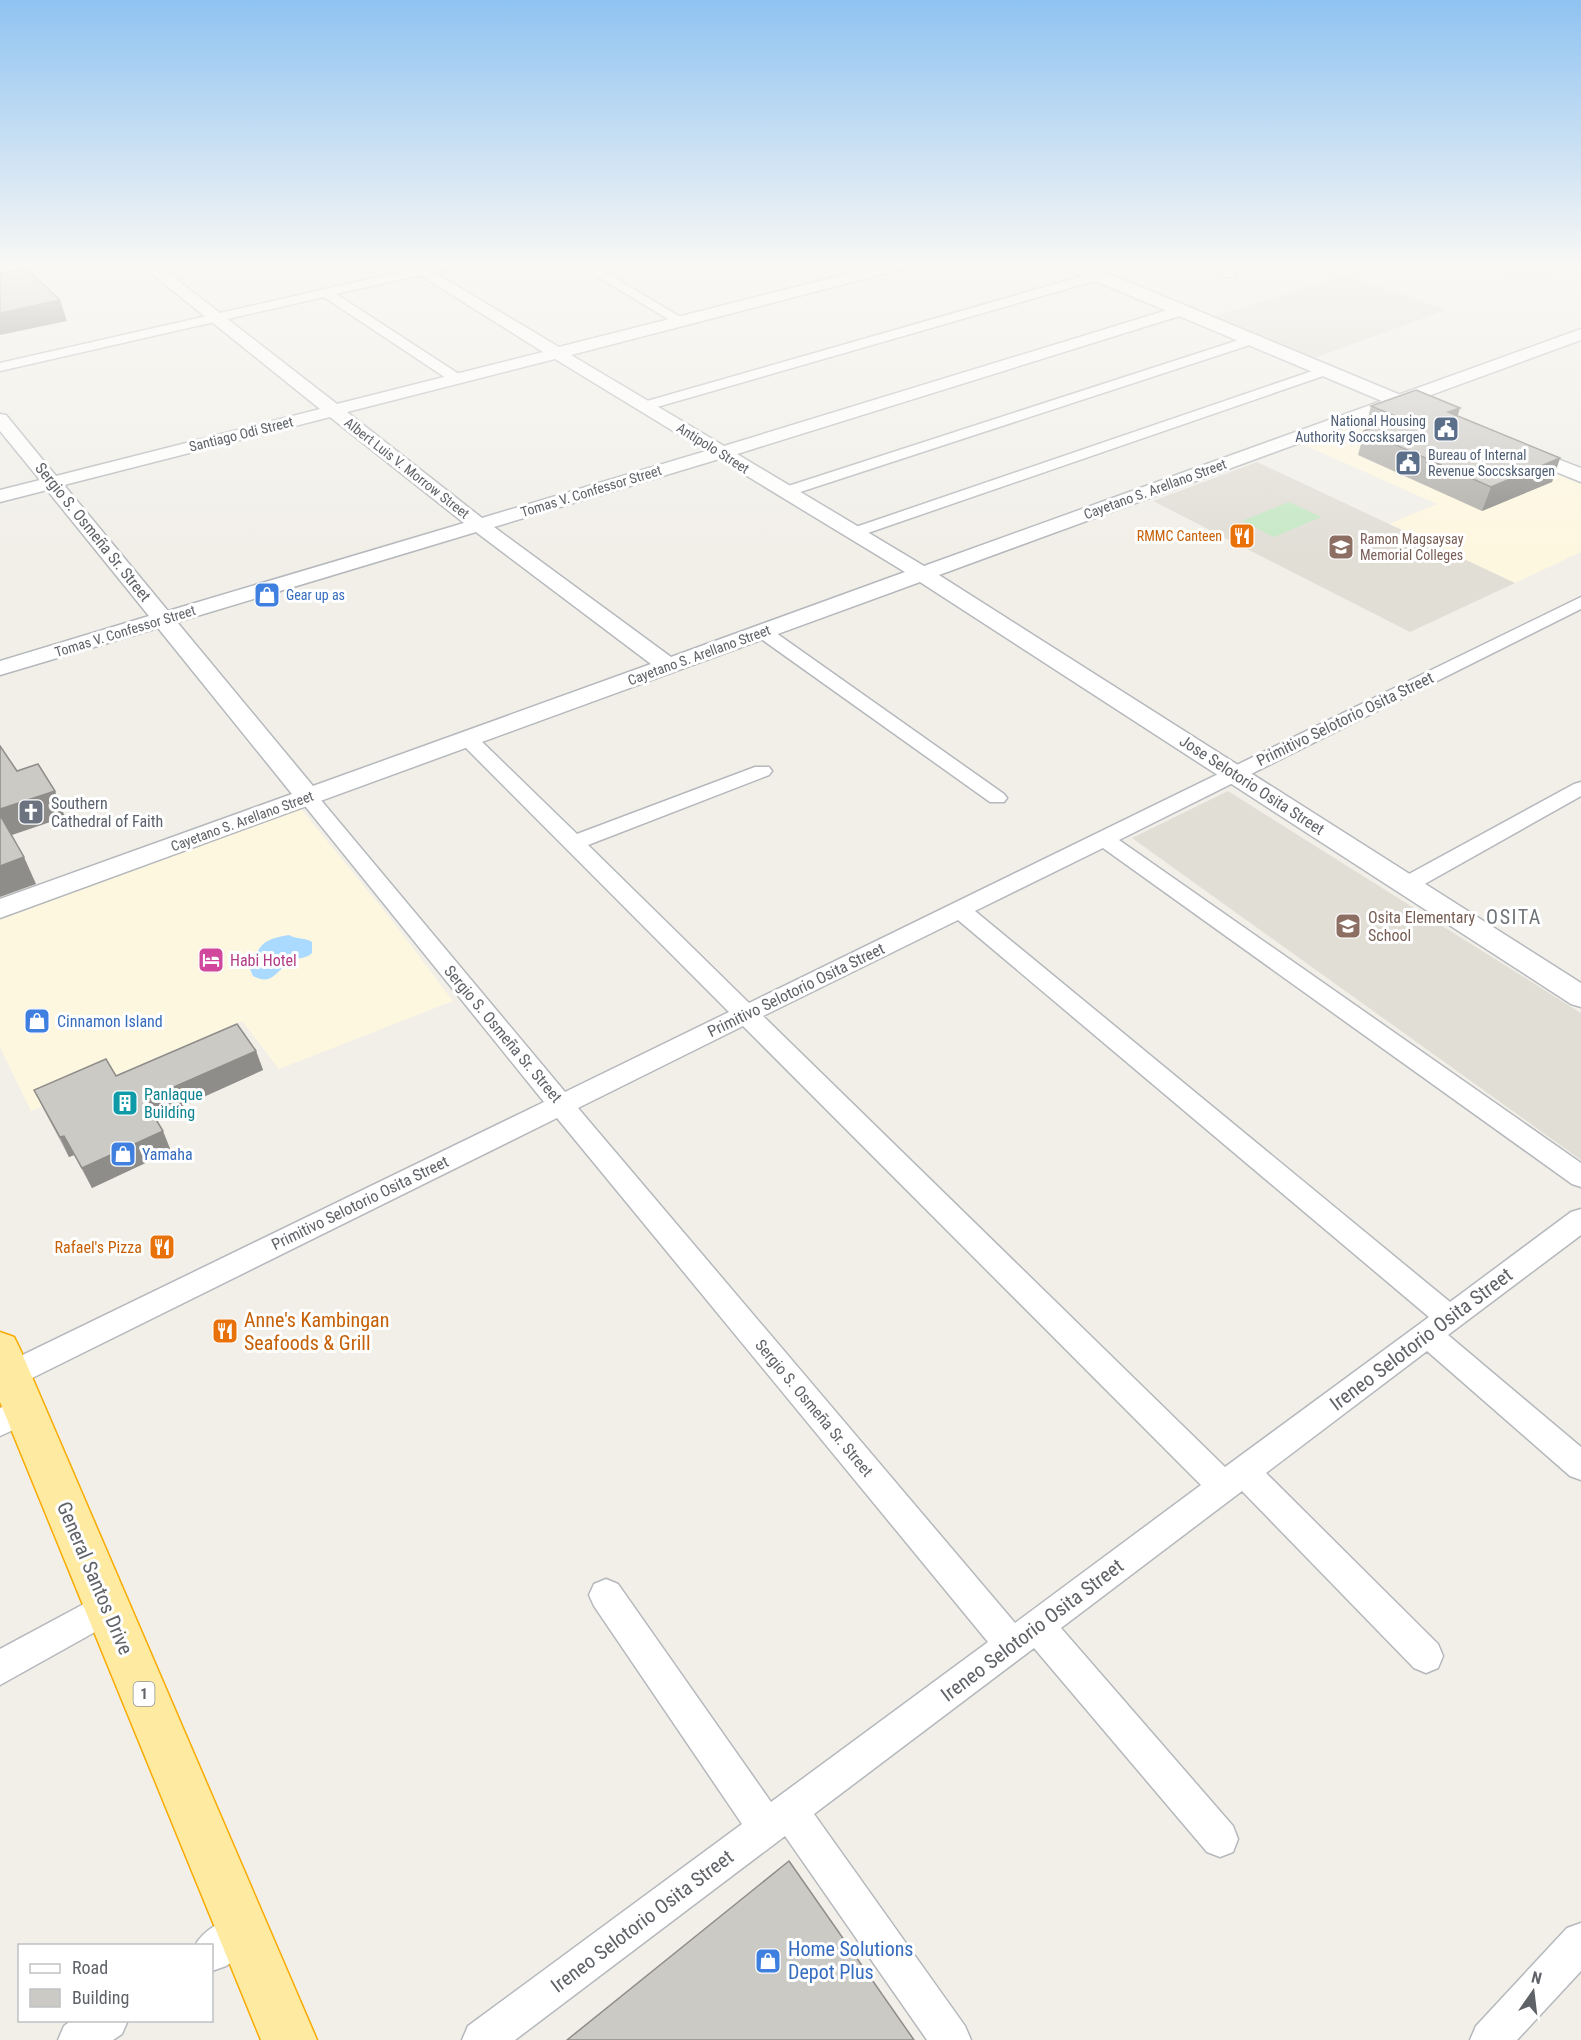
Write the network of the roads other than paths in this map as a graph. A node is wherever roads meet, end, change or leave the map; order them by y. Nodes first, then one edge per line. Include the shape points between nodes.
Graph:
1 (30, 360) edge
2 (269, 360) edge
3 (428, 360) edge
4 (532, 360) edge
5 (567, 360) edge
6 (804, 360) edge
7 (1019, 360) edge
8 (1189, 360) edge
9 (1299, 360) edge
10 (1509, 360) edge
11 (0, 367) edge
12 (1324, 371) junction
13 (457, 379) junction
14 (1397, 401) junction
15 (645, 406) junction
16 (333, 410) junction
17 (0, 419) edge
18 (1453, 424) edge
19 (1496, 441) edge
20 (720, 453) junction
21 (1581, 476) edge
22 (52, 482) junction
23 (785, 492) junction
24 (0, 496) edge
25 (479, 525) junction
26 (854, 533) junction
27 (922, 574) junction
28 (1581, 602) edge
29 (165, 619) junction
30 (763, 632) junction
31 (668, 666) junction
32 (0, 668) edge
33 (468, 739) junction
34 (762, 771) dead end
35 (1233, 774) junction
36 (1581, 788) edge
37 (308, 797) junction
38 (997, 798) dead end
39 (1104, 839) junction
40 (573, 843) junction
41 (1406, 885) junction
42 (0, 909) edge
43 (960, 910) junction
44 (1581, 997) edge
45 (746, 1015) junction
46 (562, 1105) junction
47 (1581, 1177) edge
48 (1581, 1220) edge
49 (1439, 1327) junction
50 (8, 1389) edge
51 (1581, 1466) edge
52 (1234, 1480) junction
53 (606, 1595) dead end
54 (108, 1607) junction
55 (1024, 1636) junction
56 (1426, 1656) dead end
57 (0, 1668) edge
58 (778, 1820) junction
59 (1220, 1839) dead end
60 (227, 1942) edge
61 (1581, 1942) edge
62 (105, 2022) edge
63 (78, 2040) edge
64 (289, 2040) edge
65 (482, 2040) edge
66 (951, 2040) edge
67 (1490, 2040) edge

1 - 11 street
2 - 16 street, Albert Luis V. Morrow Street
3 - 13 street
4 - 13 street, Santiago Odi Street
5 - 15 street, Antipolo Street
6 - 15 street
7 - 20 street, Tomas V. Confessor Street
8 - 23 street
9 - 12 main road
10 - 14 street, Cayetano S. Arellano Street
12 - 14 main road
12 - 26 street
13 - 16 street, Santiago Odi Street
14 - 18 main road
14 - 27 street, Cayetano S. Arellano Street
15 - 20 street, Antipolo Street
16 - 22 street, Santiago Odi Street
16 - 25 street, Albert Luis V. Morrow Street
17 - 22 street, Sergio S. Osmeña Sr. Street
19 - 21 main road
20 - 23 street, Antipolo Street
20 - 25 street, Tomas V. Confessor Street
22 - 24 street, Santiago Odi Street
22 - 29 street, Sergio S. Osmeña Sr. Street
23 - 26 street, Antipolo Street
25 - 29 street, Tomas V. Confessor Street
25 - 31 street, Albert Luis V. Morrow Street
26 - 27 street, Antipolo Street
27 - 30 street, Cayetano S. Arellano Street
27 - 35 street, Jose Selotorio Osita Street
28 - 35 street, Primitivo Selotorio Osita Street
29 - 32 street, Tomas V. Confessor Street
29 - 37 street, Sergio S. Osmeña Sr. Street
30 - 31 street, Cayetano S. Arellano Street
30 - 38 street
31 - 33 street, Cayetano S. Arellano Street
33 - 37 street, Cayetano S. Arellano Street
33 - 40 street
34 - 40 street
35 - 39 street, Primitivo Selotorio Osita Street
35 - 41 street, Jose Selotorio Osita Street
36 - 41 street
37 - 42 street, Cayetano S. Arellano Street
37 - 46 street, Sergio S. Osmeña Sr. Street
39 - 43 street, Primitivo Selotorio Osita Street
39 - 47 street
40 - 45 street
41 - 44 street, Jose Selotorio Osita Street
43 - 45 street, Primitivo Selotorio Osita Street
43 - 49 street
45 - 46 street, Primitivo Selotorio Osita Street
45 - 52 street
46 - 50 street, Primitivo Selotorio Osita Street
46 - 55 street, Sergio S. Osmeña Sr. Street
48 - 49 street, Ireneo Selotorio Osita Street
49 - 51 street
49 - 52 street, Ireneo Selotorio Osita Street
50 - 54 highway, General Santos Drive / 1
52 - 55 street, Ireneo Selotorio Osita Street
52 - 56 street
53 - 58 street
54 - 57 street
54 - 60 highway, General Santos Drive / 1
55 - 58 street, Ireneo Selotorio Osita Street
55 - 59 street, Sergio S. Osmeña Sr. Street
58 - 65 street, Ireneo Selotorio Osita Street
58 - 66 street
60 - 64 highway, General Santos Drive / 1
61 - 67 street
62 - 63 street

